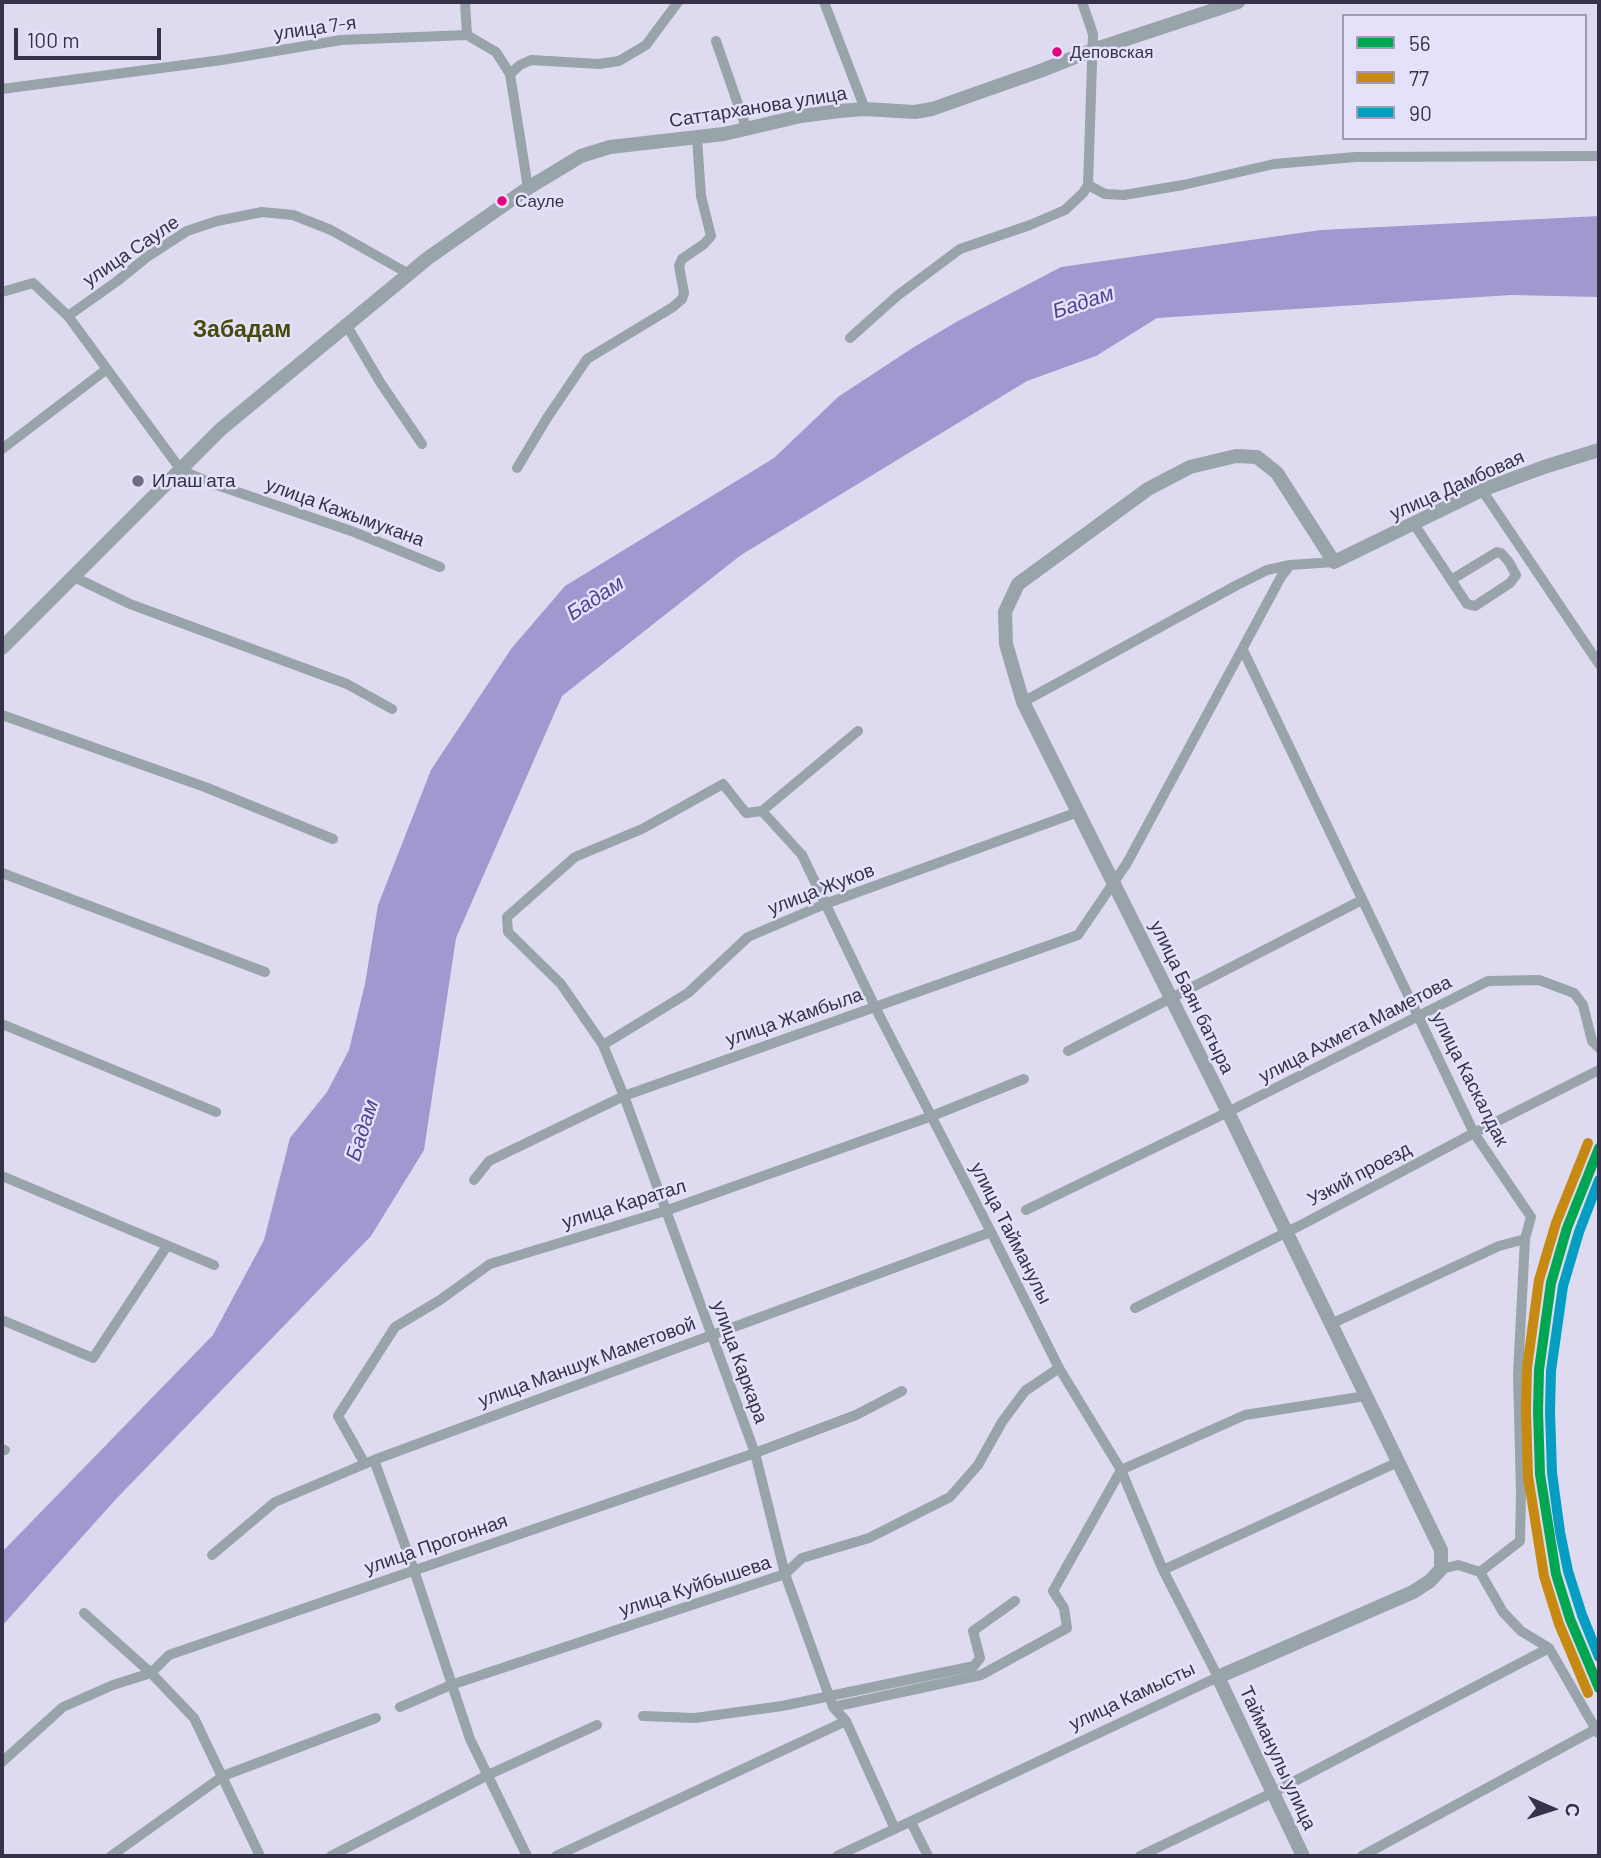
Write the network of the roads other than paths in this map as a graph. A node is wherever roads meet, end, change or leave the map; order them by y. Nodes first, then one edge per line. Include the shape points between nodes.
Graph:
1 (464, 2) edge
2 (678, 2) edge
3 (824, 2) edge
4 (1082, 2) edge
5 (1238, 2) edge
6 (467, 35) junction
7 (716, 41) dead end
8 (1093, 50) junction
9 (510, 74) junction
10 (2, 89) edge
11 (865, 109) junction
12 (747, 130) junction
13 (696, 138) junction
14 (1599, 156) edge
15 (1088, 185) junction
16 (528, 188) junction
17 (409, 274) junction
18 (2, 292) edge
19 (68, 316) junction
20 (346, 326) junction
21 (849, 338) dead end
22 (107, 369) junction
23 (422, 444) dead end
24 (2, 449) edge
25 (1599, 450) edge
26 (517, 468) dead end
27 (181, 470) junction
28 (1482, 490) junction
29 (1413, 524) junction
30 (1334, 562) junction
31 (1290, 565) junction
32 (440, 567) dead end
33 (72, 576) junction
34 (1451, 580) junction
35 (2, 648) edge
36 (1243, 650) junction
37 (1599, 664) edge
38 (1023, 702) junction
39 (392, 709) dead end
40 (2, 715) edge
41 (858, 731) dead end
42 (762, 811) junction
43 (1078, 812) junction
44 (332, 839) dead end
45 (2, 873) edge
46 (1114, 881) junction
47 (1362, 900) junction
48 (825, 905) junction
49 (265, 972) dead end
50 (1171, 998) junction
51 (875, 1007) junction
52 (1418, 1017) junction
53 (2, 1024) edge
54 (603, 1045) junction
55 (1599, 1048) edge
56 (1068, 1051) dead end
57 (1599, 1070) edge
58 (1024, 1080) dead end
59 (624, 1096) junction
60 (216, 1112) dead end
61 (1228, 1112) junction
62 (932, 1116) junction
63 (1474, 1133) junction
64 (2, 1176) edge
65 (474, 1180) dead end
66 (1026, 1210) dead end
67 (665, 1211) junction
68 (992, 1232) junction
69 (1285, 1233) junction
70 (1525, 1239) junction
71 (167, 1246) junction
72 (214, 1265) dead end
73 (1135, 1308) dead end
74 (2, 1320) edge
75 (1331, 1324) junction
76 (711, 1335) junction
77 (1059, 1368) junction
78 (902, 1391) dead end
79 (1366, 1396) junction
80 (755, 1452) junction
81 (370, 1462) junction
82 (1398, 1462) junction
83 (1121, 1470) junction
84 (212, 1555) dead end
85 (1441, 1569) junction
86 (414, 1570) junction
87 (1163, 1570) junction
88 (1480, 1572) junction
89 (785, 1574) junction
90 (1015, 1601) dead end
91 (84, 1613) dead end
92 (1549, 1648) junction
93 (151, 1673) junction
94 (1218, 1677) junction
95 (451, 1685) junction
96 (828, 1695) junction
97 (400, 1707) dead end
98 (833, 1707) junction
99 (643, 1716) dead end
100 (376, 1718) dead end
101 (846, 1721) junction
102 (597, 1725) dead end
103 (1598, 1732) edge
104 (2, 1762) edge
105 (488, 1775) junction
106 (223, 1776) junction
107 (1272, 1793) junction
108 (911, 1822) junction
109 (895, 1829) junction
110 (111, 1856) edge
111 (260, 1856) edge
112 (331, 1856) edge
113 (527, 1856) edge
114 (556, 1856) edge
115 (837, 1856) edge
116 (928, 1856) edge
117 (1140, 1856) edge
118 (1303, 1856) edge
119 (1362, 1856) edge

1 - 6 street
2 - 9 street via 646,45 619,61 531,60
3 - 11 street
4 - 8 street via 1093,34
5 - 8 street, Саттарханова улица
6 - 9 street via 496,52
6 - 10 street, улица 7-я via 341,40
7 - 12 street
8 - 11 street, Саттарханова улица via 932,109
8 - 15 street
9 - 16 street
11 - 12 street, Саттарханова улица via 802,116
12 - 13 street, Саттарханова улица
13 - 16 street, Саттарханова улица via 595,151
13 - 26 street via 701,196 711,236 682,259 682,299 587,359
14 - 15 street via 1356,157 1274,164 1124,195 1105,194
15 - 21 street via 1065,210 960,249
16 - 17 street, Саттарханова улица
17 - 19 street, улица Сауле via 331,230 293,215 262,212 187,231
17 - 20 street, Саттарханова улица
18 - 19 street via 33,283
19 - 22 street
20 - 23 street
20 - 27 street, Саттарханова улица via 221,429
22 - 24 street
22 - 27 street
25 - 28 street, улица Дамбовая
27 - 32 street, улица Кажымукана
27 - 33 street, Саттарханова улица
28 - 29 street, улица Дамбовая
28 - 37 street
29 - 30 street, улица Дамбовая
29 - 34 street
30 - 31 street
30 - 38 street, улица Баян батыра via 1277,473 1257,457 1236,456 1190,467 1148,489 1018,584 1005,612 1006,644
31 - 36 street, улица Жамбыла
31 - 38 street via 1267,570
33 - 35 street, Саттарханова улица
33 - 39 street via 130,604 347,684
34 - 34 street via 1467,604 1475,606 1516,575 1497,552
36 - 46 street, улица Жамбыла
36 - 47 street, улица Каскалдак
38 - 43 street, улица Баян батыра
40 - 44 street via 205,787
41 - 42 street
42 - 48 street, улица Тайманулы via 802,855
42 - 54 street, улица Каркара via 746,813 723,784 638,831 575,857 507,917 508,932 561,984
43 - 46 street, улица Баян батыра
43 - 48 street, улица Жуков
45 - 49 street
46 - 50 street, улица Баян батыра
46 - 51 street, улица Жамбыла via 1078,935
47 - 50 street
47 - 52 street, улица Каскалдак
48 - 51 street, улица Тайманулы
48 - 54 street, улица Жуков via 747,937 688,993
50 - 56 street
50 - 61 street, улица Баян батыра
51 - 59 street, улица Жамбыла
51 - 62 street, улица Тайманулы
52 - 55 street, улица Ахмета Маметова via 1488,981 1539,980 1574,993
52 - 61 street, улица Ахмета Маметова
52 - 63 street, улица Каскалдак
53 - 60 street
54 - 59 street, улица Каркара
57 - 63 street, Узкий проезд
58 - 62 street, улица Каратал
59 - 65 street, улица Жамбыла via 489,1161
59 - 67 street, улица Каркара
61 - 66 street, улица Ахмета Маметова
61 - 69 street, улица Баян батыра
62 - 67 street, улица Каратал
62 - 68 street, улица Тайманулы
63 - 69 street, Узкий проезд
63 - 70 street, улица Каскалдак via 1531,1217
64 - 71 street
67 - 76 street, улица Каркара
67 - 81 street, улица Каратал via 490,1264 395,1326 338,1416
68 - 76 street, улица Маншук Маметовой
68 - 77 street, улица Тайманулы
69 - 73 street, Узкий проезд
69 - 75 street, улица Баян батыра
70 - 75 street via 1499,1246
70 - 88 street, улица Каскалдак via 1518,1374 1520,1541
71 - 72 street
71 - 74 street via 93,1358
75 - 79 street, улица Баян батыра
76 - 80 street, улица Каркара
76 - 81 street, улица Маншук Маметовой
77 - 83 street, улица Тайманулы
77 - 89 street, улица Куйбышева via 1026,1391 978,1465 950,1497 869,1538 802,1558
78 - 80 street, улица Прогонная via 856,1415
79 - 82 street, улица Баян батыра
79 - 83 street via 1245,1415
80 - 86 street, улица Прогонная
80 - 89 street, улица Каркара
81 - 84 street, улица Маншук Маметовой via 275,1502
81 - 86 street
82 - 85 street, улица Баян батыра via 1441,1550
82 - 87 street
83 - 87 street, улица Тайманулы
83 - 98 street via 1053,1591 1064,1608 1068,1628 982,1675
85 - 88 street via 1458,1565
85 - 94 street, улица Камысты via 1413,1592
86 - 93 street, улица Прогонная via 169,1655
86 - 95 street
87 - 94 street, улица Тайманулы
88 - 92 street via 1503,1612 1521,1631
89 - 95 street, улица Куйбышева
89 - 96 street, улица Каркара
90 - 96 street via 973,1631 980,1658 974,1666
91 - 93 street
92 - 103 street
92 - 107 street
93 - 104 street, улица Прогонная via 63,1707
93 - 106 street via 194,1718
94 - 107 street, Тайманулы улица
94 - 108 street, улица Камысты
95 - 97 street, улица Куйбышева
95 - 105 street
96 - 98 street, улица Каркара
96 - 99 street via 695,1718
98 - 101 street, улица Каркара
100 - 106 street
101 - 109 street, улица Каркара
101 - 114 street
102 - 105 street
103 - 119 street
105 - 112 street
105 - 113 street
106 - 110 street
106 - 111 street
107 - 117 street
107 - 118 street, Тайманулы улица
108 - 109 street, улица Камысты
108 - 116 street
109 - 115 street, улица Камысты

